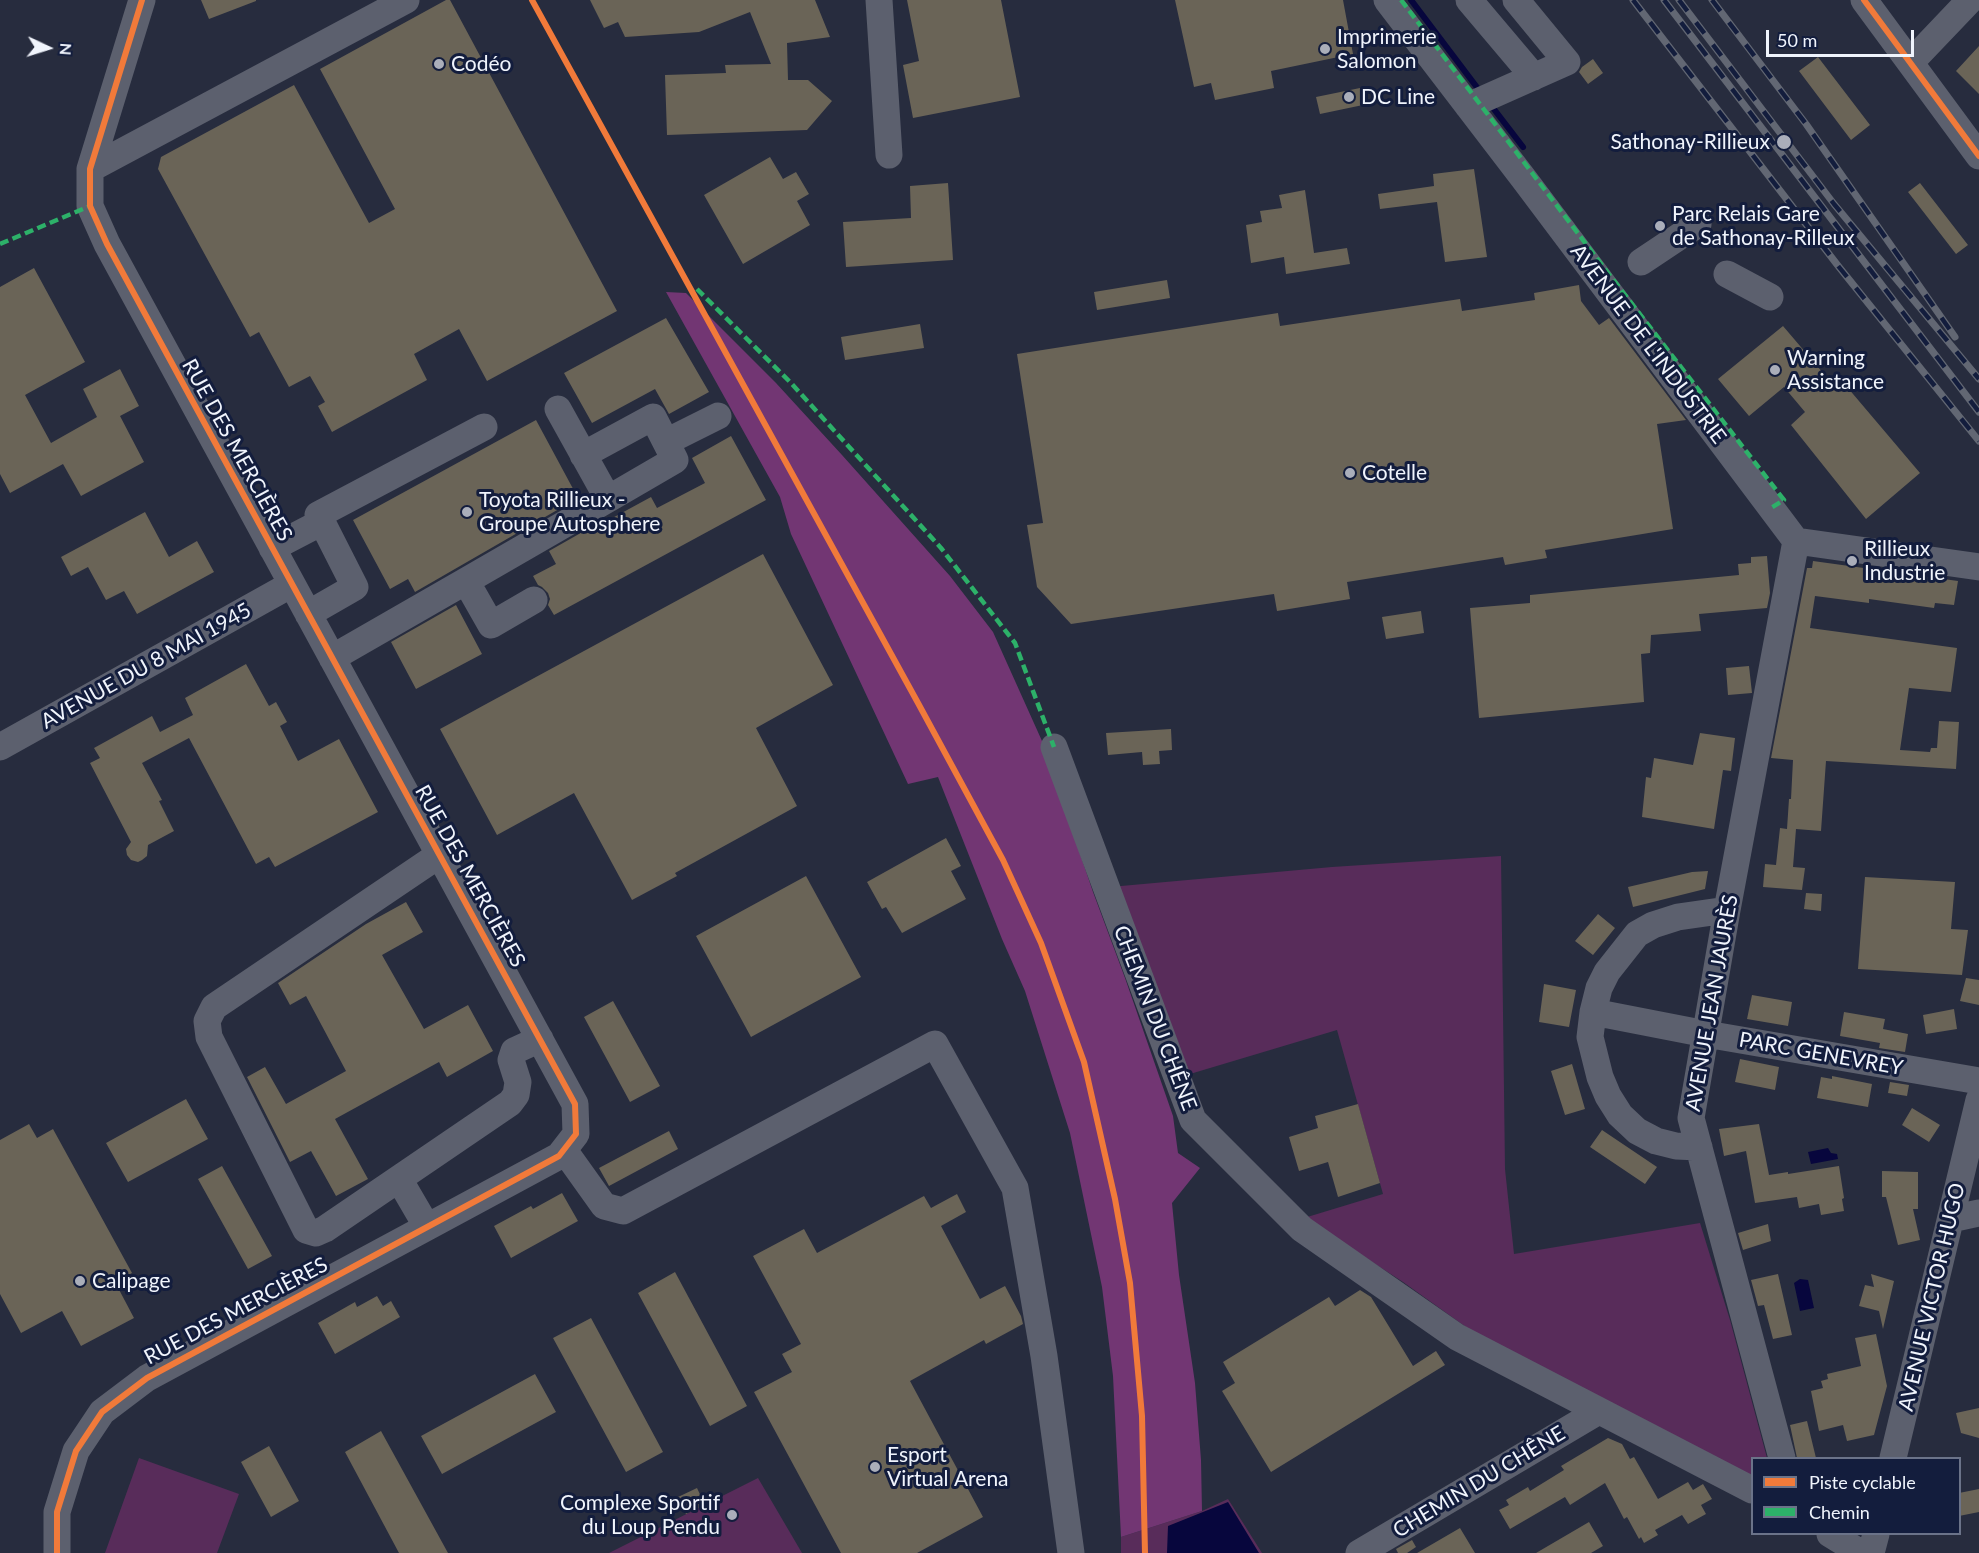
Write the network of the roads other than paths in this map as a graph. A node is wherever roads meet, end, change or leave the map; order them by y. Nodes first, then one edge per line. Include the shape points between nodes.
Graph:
1 (142, 0) edge
2 (406, 0) edge
3 (879, 0) edge
4 (1387, 0) edge
5 (1469, 0) edge
6 (1516, 0) edge
7 (1864, 0) edge
8 (1970, 0) edge
9 (1911, 62) junction
10 (1534, 77) junction
11 (1468, 106) junction
12 (889, 155) dead end
13 (1979, 156) edge
14 (90, 169) junction
15 (1698, 224) dead end
16 (1641, 262) dead end
17 (1727, 274) dead end
18 (1770, 297) dead end
19 (558, 409) dead end
20 (718, 416) dead end
21 (484, 427) dead end
22 (666, 442) junction
23 (584, 455) junction
24 (608, 499) junction
25 (322, 522) junction
26 (1796, 541) junction
27 (272, 548) junction
28 (1979, 567) edge
29 (466, 581) junction
30 (292, 584) junction
31 (534, 600) dead end
32 (308, 614) junction
33 (332, 658) junction
34 (0, 747) edge
35 (1054, 747) dead end
36 (439, 855) junction
37 (1727, 910) junction
38 (1593, 1012) junction
39 (1706, 1034) junction
40 (540, 1039) junction
41 (1979, 1082) edge
42 (1979, 1100) edge
43 (1699, 1147) junction
44 (564, 1150) junction
45 (399, 1179) junction
46 (1979, 1213) edge
47 (1951, 1219) junction
48 (427, 1227) junction
49 (1599, 1411) junction
50 (1782, 1457) edge
51 (1893, 1457) edge
52 (1751, 1489) edge
53 (1833, 1535) edge
54 (1876, 1535) edge
55 (57, 1553) edge
56 (1071, 1553) edge
57 (1359, 1553) edge
58 (1861, 1553) edge
59 (1871, 1553) edge

1 - 14 street, RUE DES MERCIÈRES
2 - 14 street
3 - 12 street
4 - 11 street, AVENUE DE L'INDUSTRIE
5 - 10 street
6 - 10 street via 1567,62
7 - 9 street
8 - 9 street
9 - 13 street
10 - 11 street
11 - 26 street, AVENUE DE L'INDUSTRIE
14 - 27 street, RUE DES MERCIÈRES via 90,206 106,244
15 - 16 street
17 - 18 street
19 - 23 street
20 - 22 street
21 - 25 street via 318,515
22 - 23 street via 653,417
22 - 24 street via 675,460
23 - 24 street
24 - 29 street
25 - 27 street
25 - 32 street via 355,587
26 - 28 street
26 - 37 street, AVENUE JEAN JAURÈS
27 - 30 street, RUE DES MERCIÈRES
29 - 31 street via 491,625
29 - 33 street
30 - 32 street, RUE DES MERCIÈRES
30 - 34 street, AVENUE DU 8 MAI 1945
32 - 33 street, RUE DES MERCIÈRES
33 - 36 street, RUE DES MERCIÈRES
35 - 49 street, CHEMIN DU CHÊNE via 1193,1120 1302,1229 1457,1337
36 - 40 street, RUE DES MERCIÈRES
36 - 45 street via 214,1007 207,1021 209,1037 306,1230 316,1233 325,1229
37 - 38 street via 1678,917 1637,934 1607,972
37 - 39 street, AVENUE JEAN JAURÈS
38 - 39 street, PARC GENEVREY
38 - 43 street via 1590,1037 1594,1056 1608,1096 1620,1115 1637,1131 1656,1141
39 - 41 street, PARC GENEVREY
39 - 43 street, AVENUE JEAN JAURÈS via 1691,1118
40 - 44 street, RUE DES MERCIÈRES via 575,1104 576,1134
40 - 45 street via 514,1051 511,1060 518,1082 510,1103
42 - 47 street, AVENUE VICTOR HUGO
43 - 50 street, AVENUE JEAN JAURÈS
44 - 48 street, RUE DES MERCIÈRES
44 - 56 street via 604,1206 623,1211 935,1044 1015,1188 1044,1356
45 - 48 street
46 - 47 street
47 - 51 street, AVENUE VICTOR HUGO
48 - 55 street, RUE DES MERCIÈRES via 147,1378 102,1412 76,1451 57,1512
49 - 52 street, CHEMIN DU CHÊNE
49 - 57 street, CHEMIN DU CHÊNE
53 - 58 street
54 - 59 street

